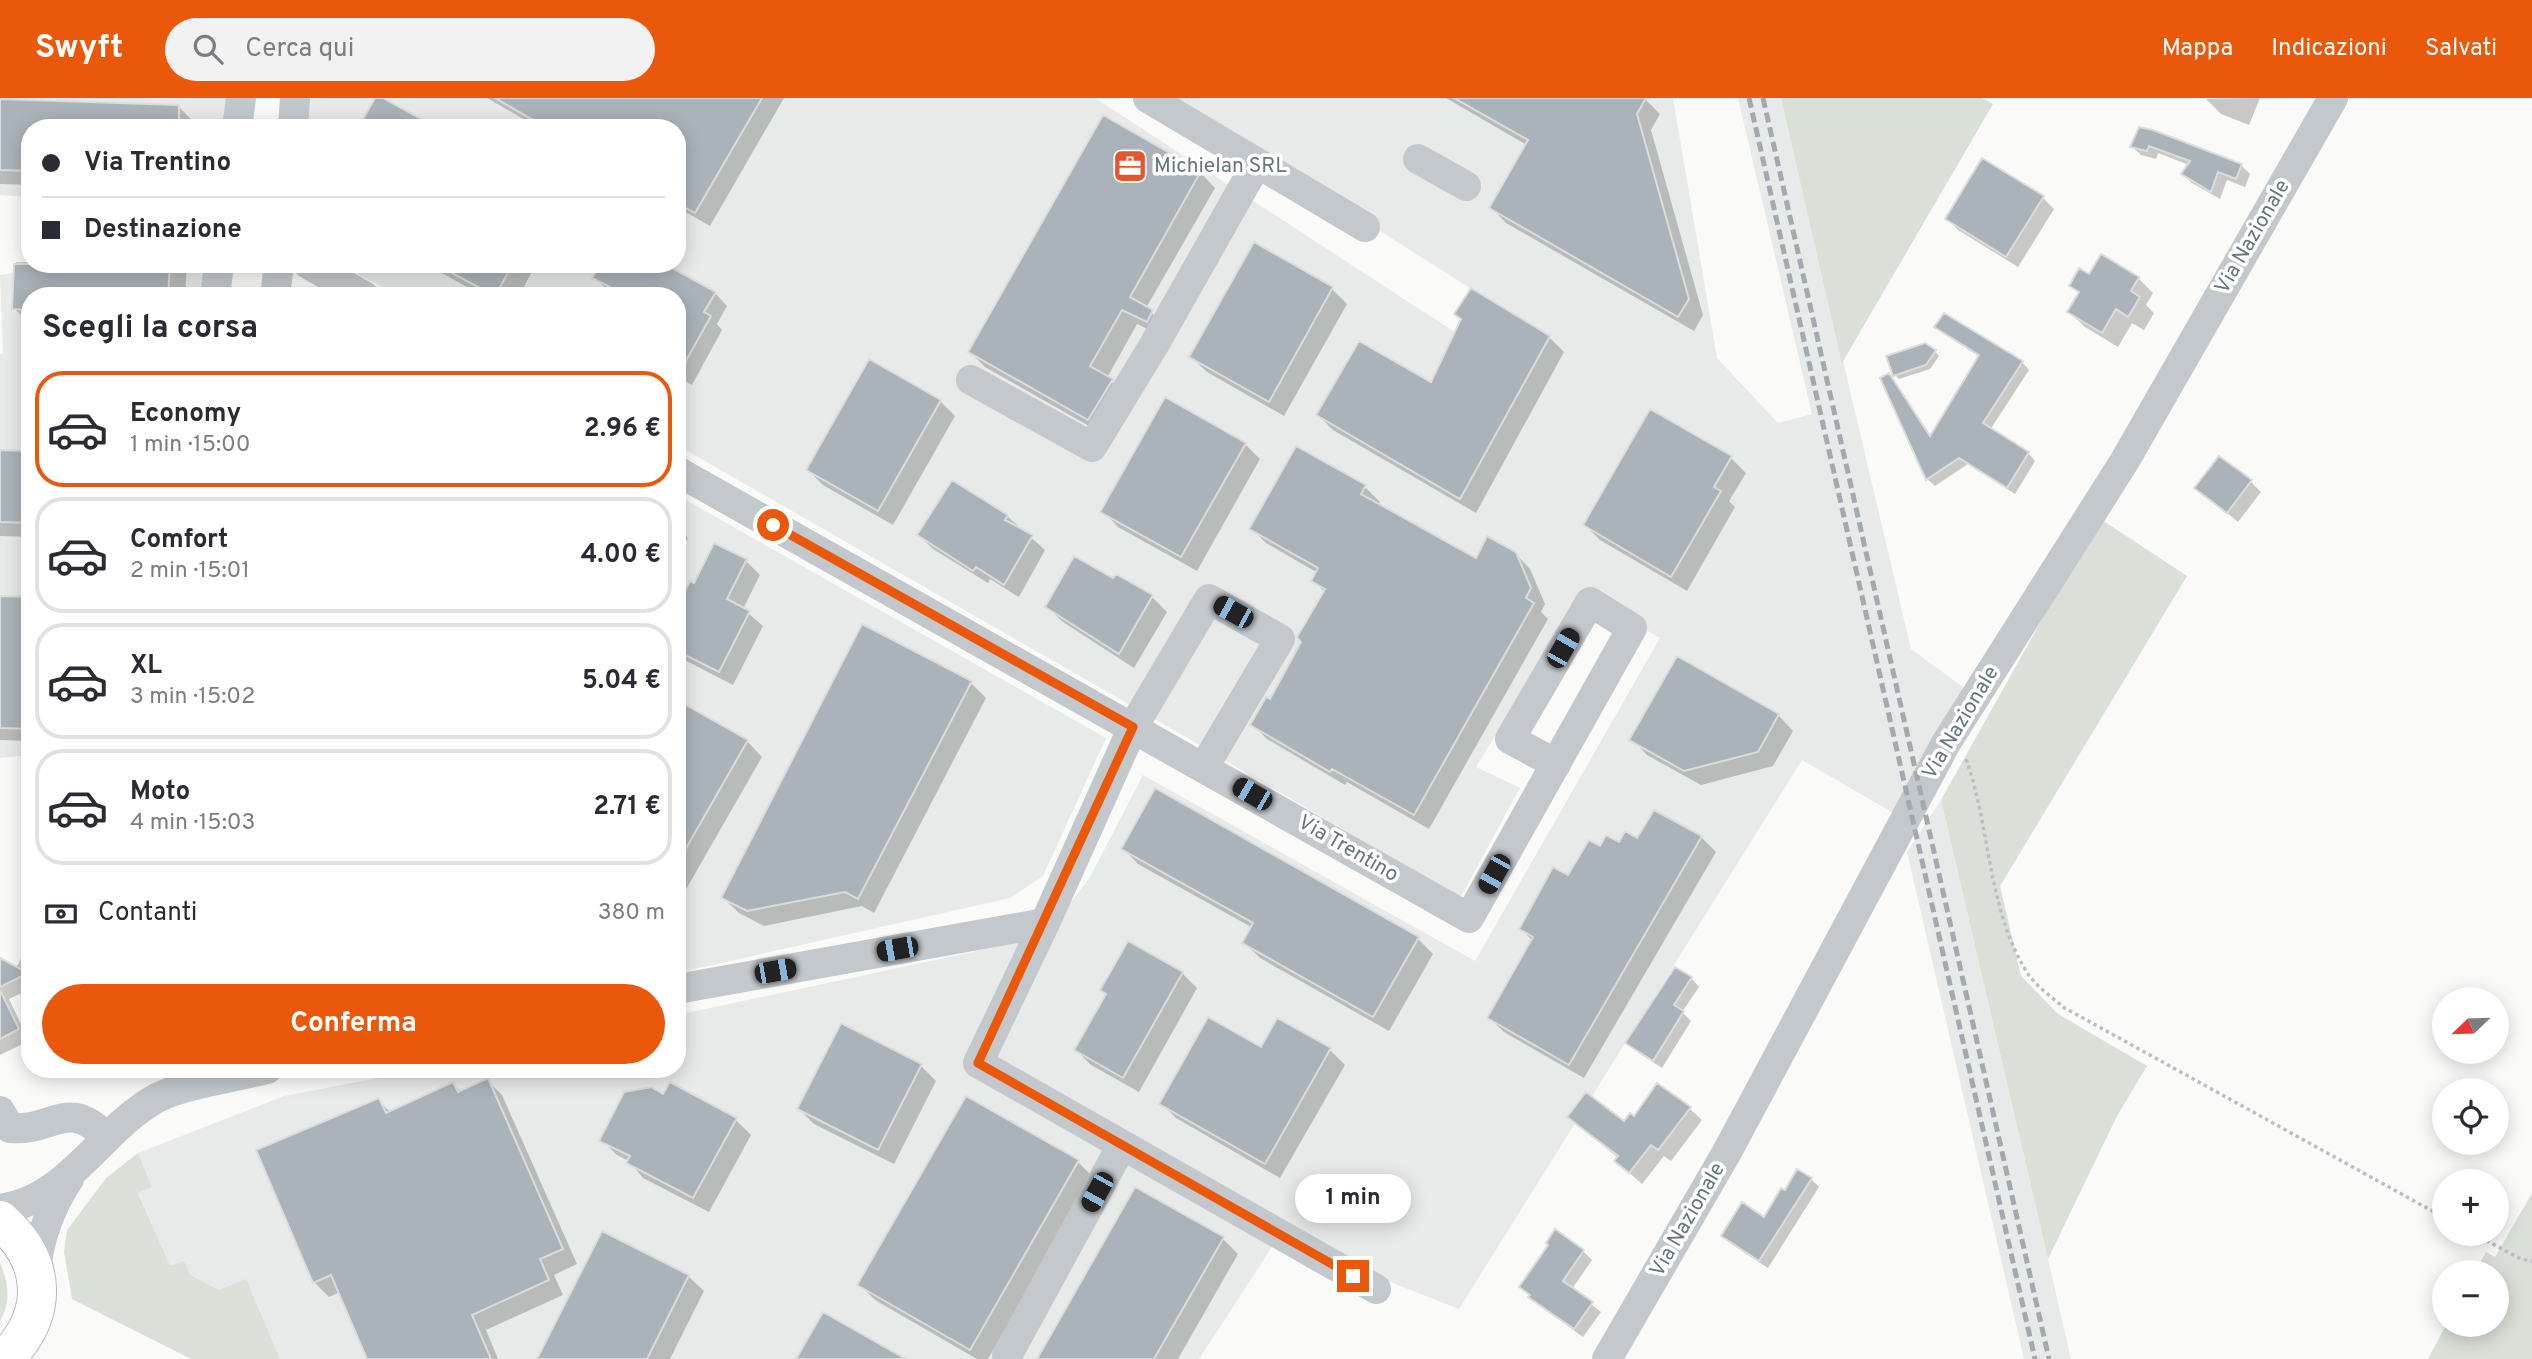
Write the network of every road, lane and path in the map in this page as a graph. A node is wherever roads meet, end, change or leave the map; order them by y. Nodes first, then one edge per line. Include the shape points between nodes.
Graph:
1 (241, 98) edge
2 (295, 98) edge
3 (2333, 98) edge
4 (1162, 101) edge
5 (238, 119) edge
6 (294, 119) edge
7 (1418, 159) dead end
8 (1257, 163) junction
9 (1466, 186) dead end
10 (1365, 227) dead end
11 (324, 273) edge
12 (348, 287) edge
13 (971, 380) dead end
14 (686, 476) edge
15 (1133, 727) junction
16 (1946, 743) junction
17 (1556, 764) junction
18 (1204, 767) junction
19 (1045, 923) junction
20 (686, 987) edge
21 (233, 1078) edge
22 (0, 1111) edge
23 (107, 1138) junction
24 (1122, 1145) junction
25 (82, 1163) junction
26 (0, 1209) edge
27 (2432, 1211) edge
28 (0, 1220) edge
29 (2497, 1246) edge
30 (2532, 1261) edge
31 (36, 1277) junction
32 (1376, 1289) dead end
33 (15, 1354) edge
34 (1007, 1356) dead end
35 (1607, 1359) edge

1 - 5 street
2 - 6 street
3 - 16 street, Via Nazionale via 2124,462
4 - 8 street
7 - 9 street
8 - 10 street
8 - 13 street via 1092,447
11 - 12 street
14 - 15 street, Via Trentino
15 - 18 street, Via Trentino
15 - 18 street via 1209,599 1233,612 1280,639
15 - 19 street
16 - 27 path via 1963,752 1974,782 2005,928 2029,976 2063,1007
16 - 35 street, Via Nazionale via 1727,1152
17 - 17 street via 1632,628 1590,602 1510,739
17 - 18 street, Via Trentino via 1469,918
19 - 20 street
19 - 24 street via 978,1063
21 - 23 street via 160,1097
22 - 23 street via 10,1128 73,1117 90,1121
23 - 25 street
24 - 32 street
24 - 34 street
25 - 26 street via 37,1198
25 - 31 street via 53,1208
28 - 31 main road via 29,1255
29 - 30 path
31 - 33 main road via 32,1322

